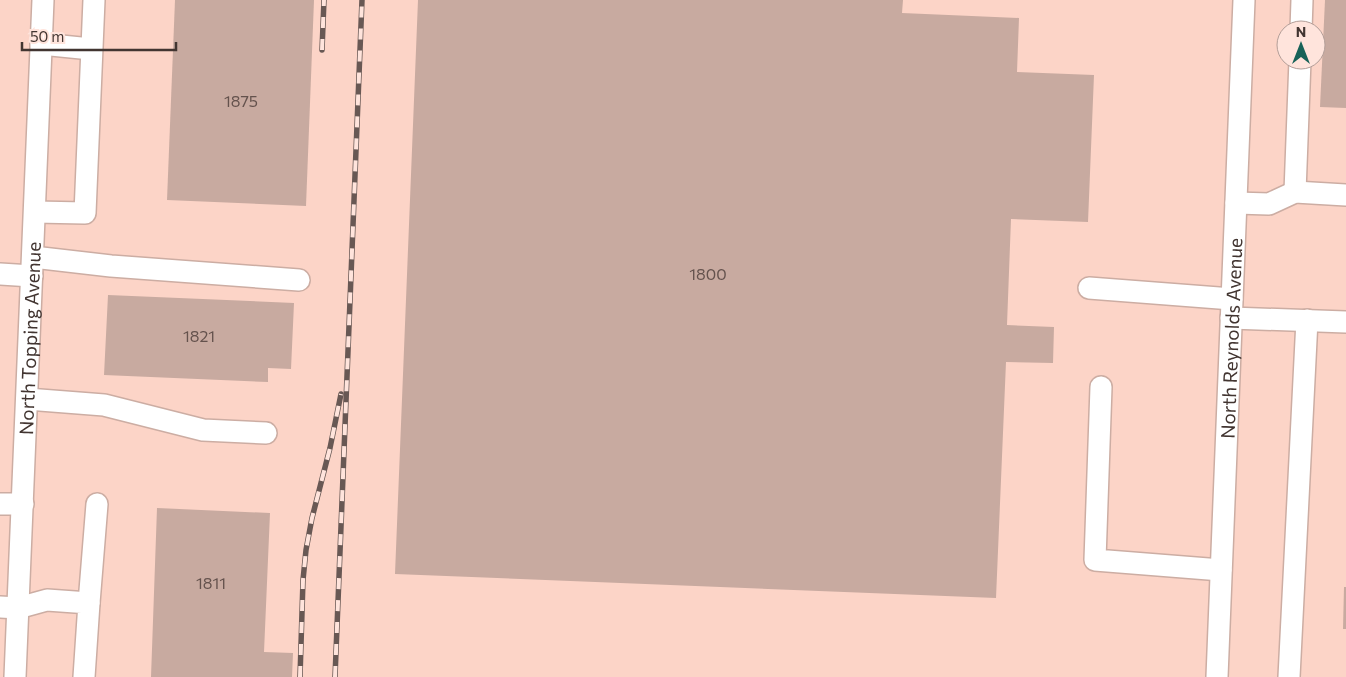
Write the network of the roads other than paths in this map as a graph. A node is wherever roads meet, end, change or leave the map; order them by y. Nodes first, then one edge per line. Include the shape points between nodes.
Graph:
1 (43, 0) edge
2 (94, 0) edge
3 (1244, 0) edge
4 (1302, 0) edge
5 (1301, 20) edge
6 (41, 44) junction
7 (92, 49) junction
8 (1300, 70) edge
9 (1295, 192) junction
10 (1346, 195) edge
11 (1236, 202) junction
12 (35, 212) junction
13 (32, 266) junction
14 (0, 274) edge
15 (299, 280) dead end
16 (1089, 288) dead end
17 (1232, 308) junction
18 (1307, 320) junction
19 (1346, 322) edge
20 (1100, 387) dead end
21 (27, 400) junction
22 (266, 433) dead end
23 (0, 504) edge
24 (23, 504) junction
25 (97, 504) dead end
26 (1221, 570) junction
27 (89, 603) junction
28 (9, 608) edge
29 (15, 677) edge
30 (84, 677) edge
31 (1217, 677) edge
32 (1288, 677) edge

1 - 6 street, North Topping Avenue
2 - 7 street
3 - 11 street, North Reynolds Avenue
4 - 5 street
6 - 7 street
6 - 12 street, North Topping Avenue
7 - 12 street via 85,213
8 - 9 street
9 - 10 street
9 - 11 street via 1269,204
11 - 17 street, North Reynolds Avenue
12 - 13 street, North Topping Avenue
13 - 14 street
13 - 15 street via 111,266
13 - 21 street, North Topping Avenue
16 - 17 street
17 - 18 street
17 - 26 street, North Reynolds Avenue
18 - 19 street
18 - 32 street
20 - 26 street via 1095,560
21 - 22 street via 104,405 203,430
21 - 24 street, North Topping Avenue
23 - 24 street
24 - 28 street, North Topping Avenue
25 - 27 street
26 - 31 street, North Reynolds Avenue
27 - 28 street via 47,600
27 - 30 street
28 - 29 street, North Topping Avenue

